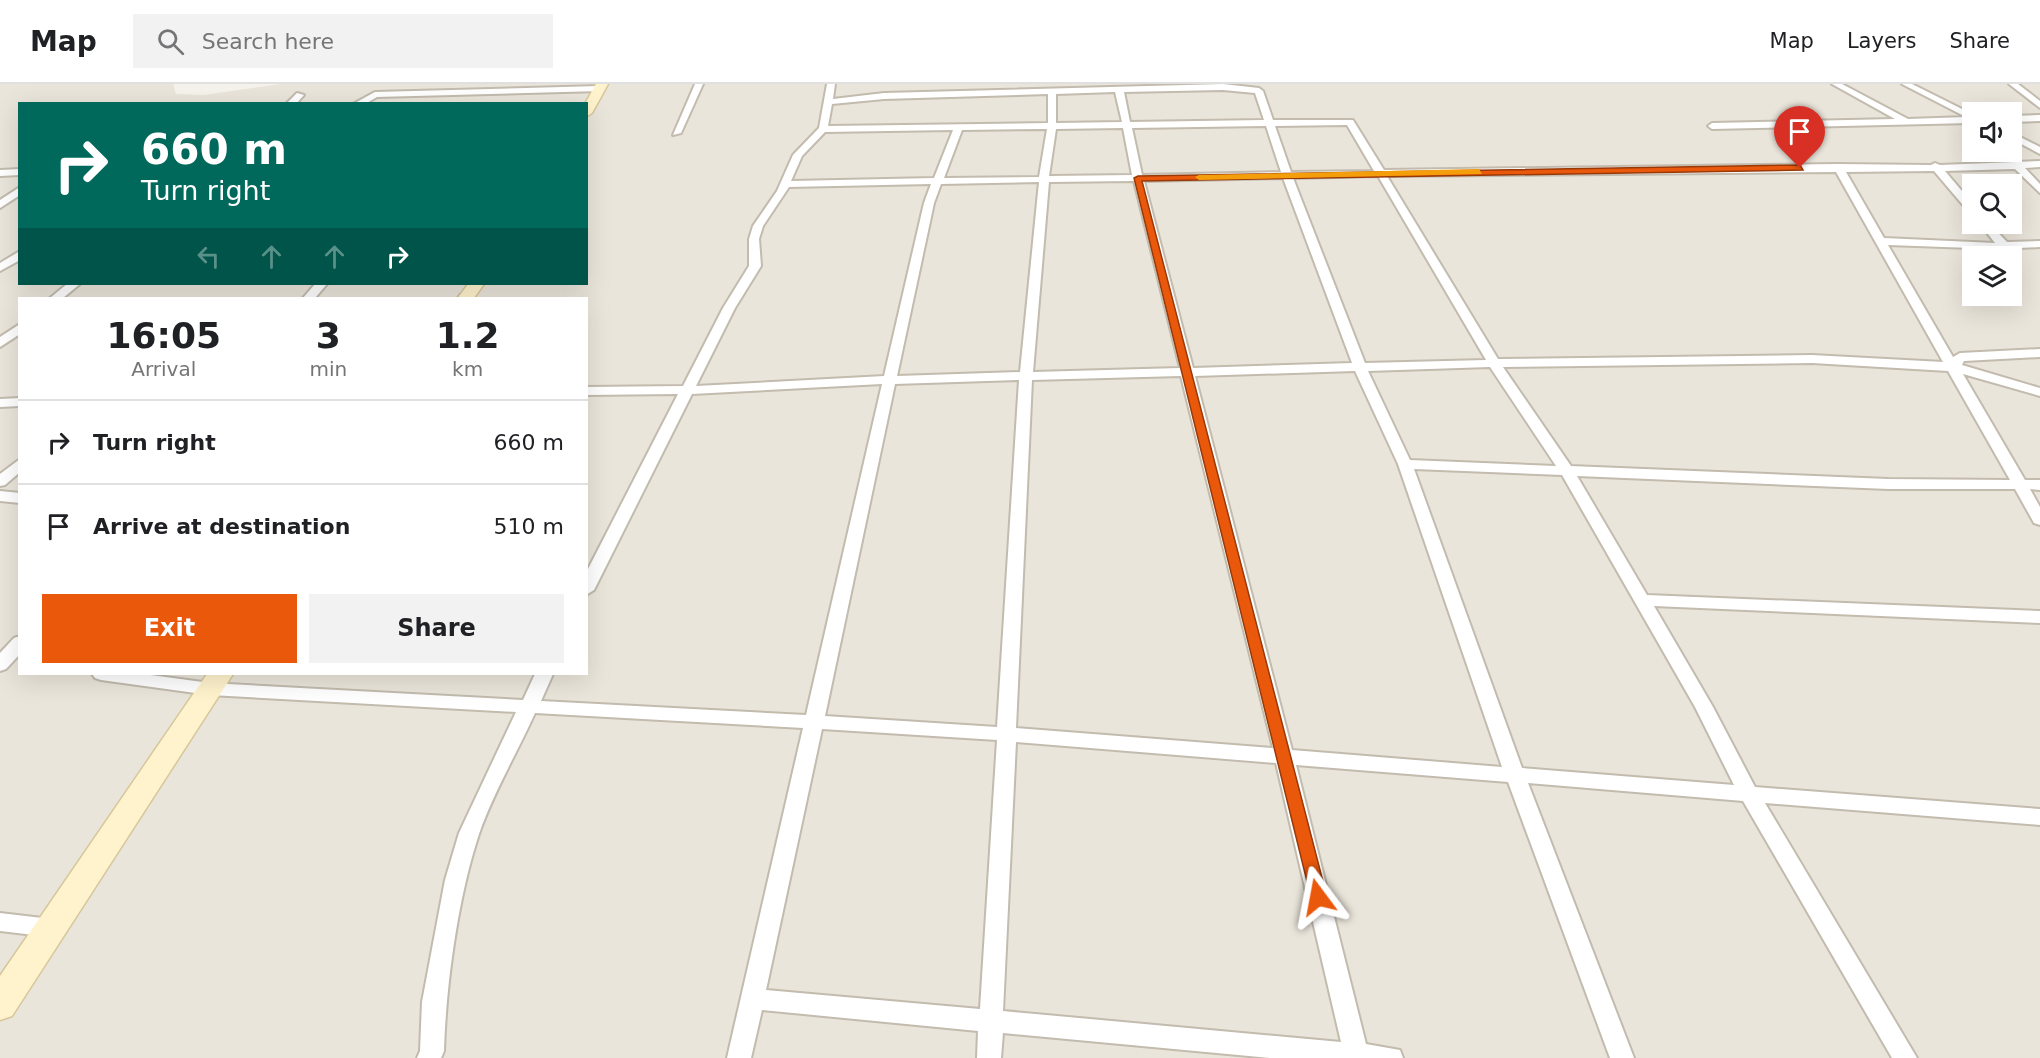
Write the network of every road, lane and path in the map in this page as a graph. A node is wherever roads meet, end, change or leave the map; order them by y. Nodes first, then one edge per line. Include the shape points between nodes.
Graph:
1 (699, 84) edge
2 (831, 84) edge
3 (1836, 84) edge
4 (1906, 84) edge
5 (2013, 84) edge
6 (601, 87) edge
7 (1119, 90) junction
8 (1052, 93) junction
9 (300, 95) dead end
10 (292, 102) edge
11 (361, 102) edge
12 (828, 102) junction
13 (2040, 105) edge
14 (588, 110) edge
15 (1962, 114) edge
16 (2040, 118) edge
17 (1962, 119) edge
18 (2022, 119) edge
19 (1906, 122) junction
20 (1270, 124) junction
21 (1126, 126) junction
22 (1712, 126) dead end
23 (1052, 127) junction
24 (958, 128) junction
25 (823, 129) junction
26 (676, 133) dead end
27 (2022, 141) edge
28 (2040, 151) edge
29 (2040, 164) edge
30 (2017, 165) junction
31 (1935, 166) junction
32 (1838, 167) junction
33 (18, 172) edge
34 (0, 173) edge
35 (1382, 173) junction
36 (1287, 176) junction
37 (1138, 178) junction
38 (1044, 179) junction
39 (937, 182) junction
40 (784, 184) junction
41 (2040, 190) edge
42 (18, 191) edge
43 (1962, 198) edge
44 (0, 204) edge
45 (1994, 234) edge
46 (1880, 241) junction
47 (2040, 244) edge
48 (2004, 246) junction
49 (18, 255) edge
50 (0, 268) edge
51 (18, 268) edge
52 (73, 285) edge
53 (320, 285) edge
54 (475, 285) edge
55 (57, 297) edge
56 (310, 297) edge
57 (466, 297) edge
58 (18, 330) edge
59 (0, 343) edge
60 (2040, 353) edge
61 (1494, 363) junction
62 (1359, 367) junction
63 (1954, 367) junction
64 (1187, 371) junction
65 (1026, 376) junction
66 (891, 380) junction
67 (688, 390) junction
68 (588, 391) edge
69 (2040, 392) edge
70 (18, 402) edge
71 (0, 403) edge
72 (1405, 464) junction
73 (18, 466) edge
74 (1565, 468) junction
75 (0, 482) edge
76 (2020, 485) junction
77 (2040, 485) edge
78 (0, 496) edge
79 (18, 498) edge
80 (2040, 520) edge
81 (588, 586) edge
82 (1642, 600) junction
83 (2040, 617) edge
84 (18, 645) edge
85 (6, 662) edge
86 (117, 675) edge
87 (544, 675) edge
88 (215, 681) edge
89 (529, 706) junction
90 (815, 722) junction
91 (1006, 735) junction
92 (1285, 757) junction
93 (1515, 776) junction
94 (1749, 794) junction
95 (2040, 817) edge
96 (0, 921) edge
97 (51, 928) junction
98 (753, 999) junction
99 (0, 1005) edge
100 (991, 1021) junction
101 (1357, 1056) edge
102 (429, 1058) edge
103 (739, 1058) edge
104 (988, 1058) edge
105 (1391, 1058) edge
106 (1622, 1058) edge
107 (1905, 1058) edge

1 - 26 street
2 - 12 street
3 - 19 street
4 - 15 street
5 - 13 street
6 - 11 street via 375,95
6 - 14 street
7 - 8 street
7 - 20 street via 1253,88 1259,91
7 - 21 street
8 - 12 street via 884,96
8 - 23 street
9 - 10 street
12 - 25 street
16 - 18 street
17 - 19 street
19 - 22 street
20 - 21 street
20 - 35 street via 1350,122
20 - 36 street
21 - 23 street
21 - 37 street
23 - 24 street
23 - 38 street
24 - 25 street
24 - 39 street
25 - 40 street via 798,154
27 - 28 street
29 - 30 street
30 - 31 street
30 - 41 street
31 - 32 street
31 - 43 street
32 - 35 street
32 - 46 street
33 - 34 street
35 - 36 street
35 - 61 street
36 - 37 street
36 - 62 street
37 - 38 street
37 - 64 street
38 - 39 street
38 - 65 street
39 - 40 street
39 - 66 street via 929,203
40 - 67 street via 758,226 754,239 755,266
42 - 44 street
45 - 48 street
46 - 48 street
46 - 63 street
47 - 48 street
49 - 50 street
50 - 51 street
52 - 55 street
53 - 56 street
54 - 57 street
58 - 59 street
60 - 63 street via 1959,357
61 - 62 street
61 - 63 street via 1812,359
61 - 74 street
62 - 64 street
62 - 72 street
63 - 69 street
63 - 76 street
64 - 65 street
64 - 92 street
65 - 66 street
65 - 91 street
66 - 67 street
66 - 90 street
67 - 68 street
67 - 81 street
70 - 71 street
72 - 74 street
72 - 93 street
73 - 75 street
74 - 76 street via 1888,484
74 - 82 street
76 - 77 street
76 - 80 street
78 - 79 street
82 - 83 street
82 - 94 street
84 - 85 street
86 - 88 street
87 - 89 street
88 - 89 street
88 - 97 street
89 - 90 street
89 - 102 street via 469,833 456,880 434,1002
90 - 91 street
90 - 98 street
91 - 92 street
91 - 100 street
92 - 93 street
92 - 101 street
93 - 94 street
93 - 106 street
94 - 95 street
94 - 107 street
96 - 97 street
97 - 99 street
98 - 100 street
98 - 103 street
100 - 101 street
100 - 104 street
101 - 105 street

